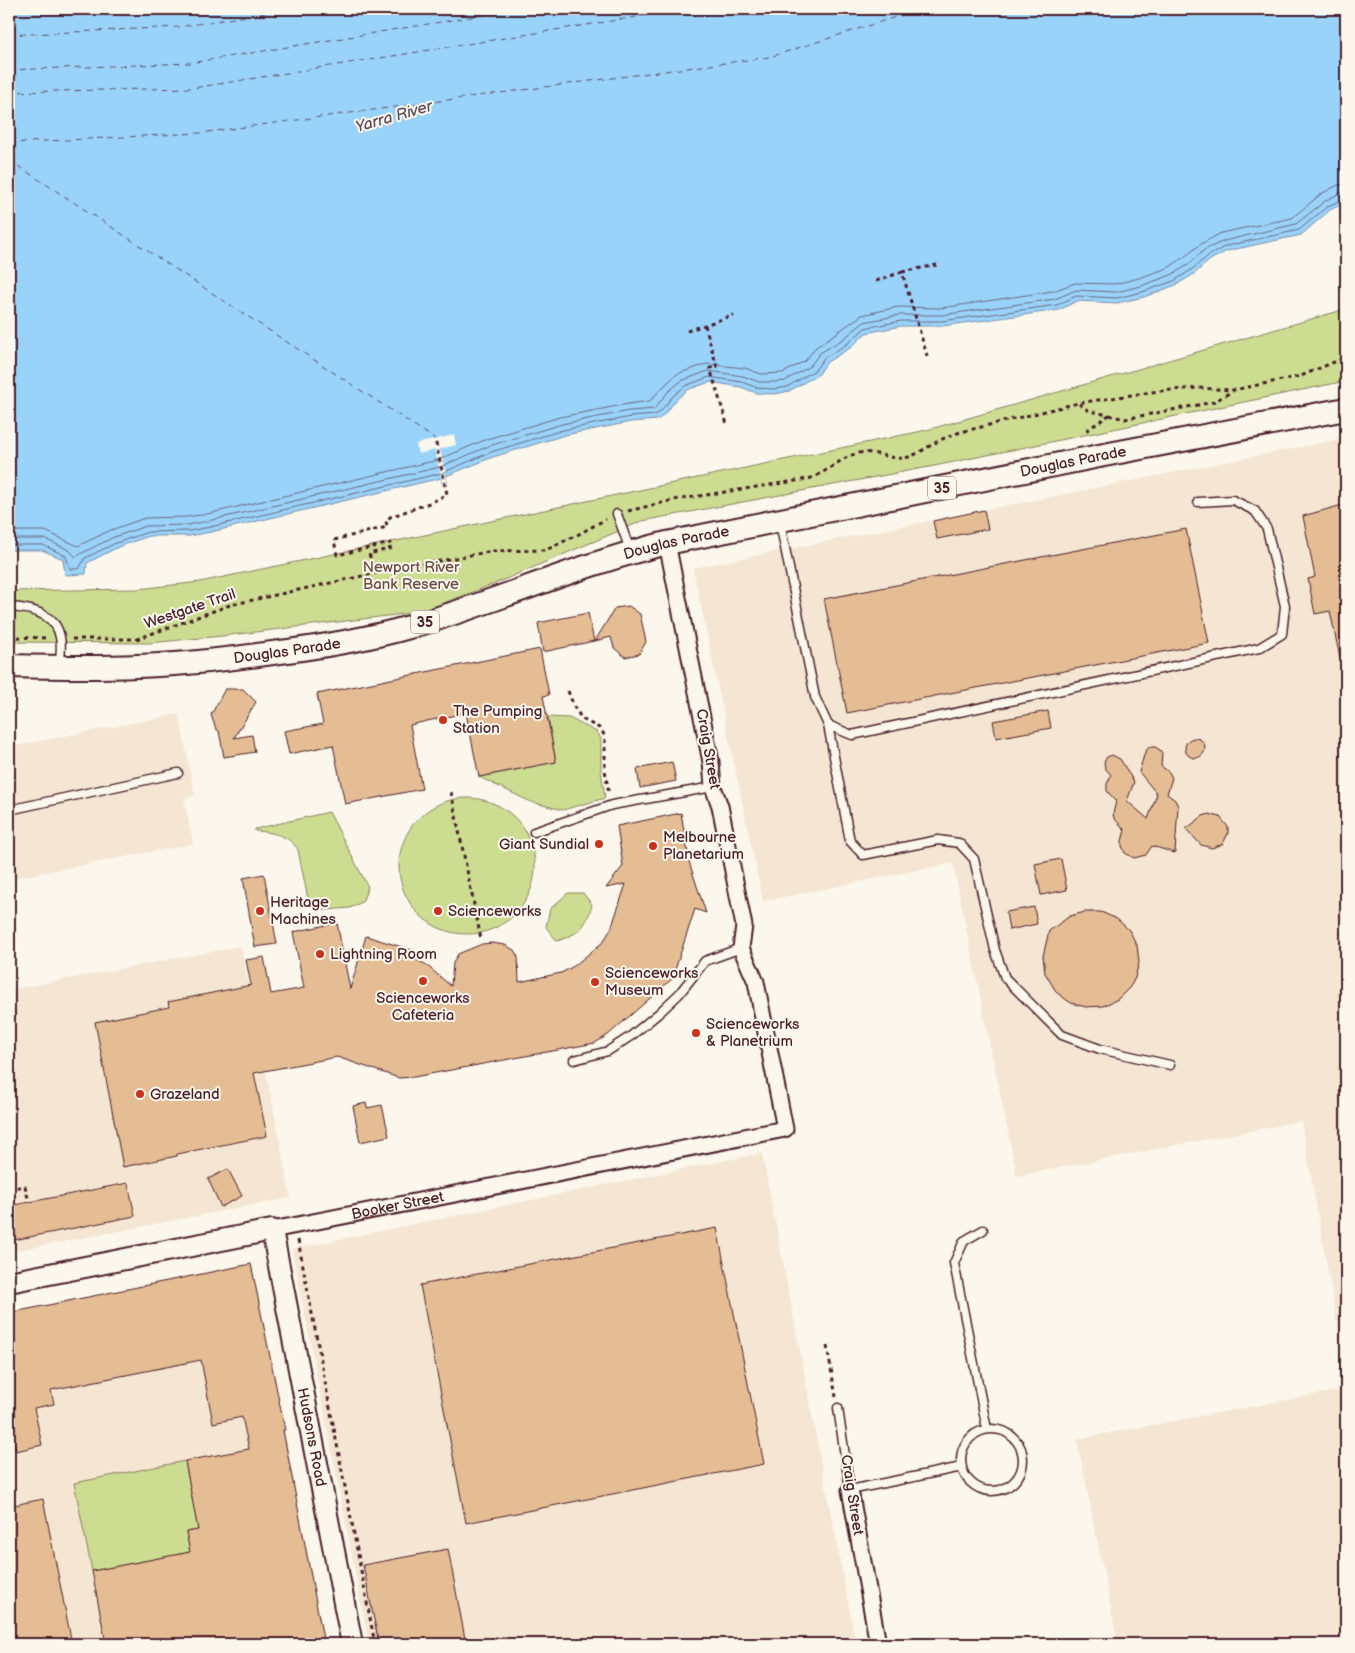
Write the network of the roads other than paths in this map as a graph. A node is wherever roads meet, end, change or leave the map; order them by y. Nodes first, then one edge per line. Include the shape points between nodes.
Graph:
1 (1346, 409) edge
2 (1198, 502) dead end
3 (617, 514) road end
4 (780, 521) junction
5 (667, 543) junction
6 (630, 552) junction
7 (9, 607) edge
8 (9, 666) edge
9 (60, 667) junction
10 (828, 726) junction
11 (178, 773) dead end
12 (713, 787) junction
13 (9, 810) edge
14 (534, 832) dead end
15 (741, 948) junction
16 (574, 1060) dead end
17 (1170, 1065) dead end
18 (785, 1129) joint
19 (272, 1230) junction
20 (983, 1230) dead end
21 (9, 1282) edge
22 (838, 1408) road end
23 (987, 1429) junction
24 (962, 1468) junction
25 (850, 1490) junction
26 (352, 1644) edge
27 (878, 1644) edge

1 - 4 main road, Douglas Parade / 35
2 - 10 lane via 1233,500 1255,511 1267,529 1285,606 1282,634 1259,648 852,735
3 - 6 lane
4 - 5 main road, Douglas Parade / 35
4 - 10 lane via 814,697
5 - 6 main road, Douglas Parade / 35
5 - 12 street, Craig Street via 711,762
6 - 9 main road, Douglas Parade / 35 via 412,626 348,641 218,660
7 - 9 lane via 26,608 41,614 56,626 61,639
8 - 9 main road, Douglas Parade / 35
10 - 17 lane via 850,841 863,856 938,840 959,843 974,859 995,950 1005,978 1062,1034 1100,1049
11 - 13 lane
12 - 14 lane via 612,806
12 - 15 street, Craig Street via 720,806 744,926
15 - 16 lane via 705,961 679,994 631,1036 608,1051
15 - 18 street, Craig Street via 756,982
18 - 19 street, Booker Street
19 - 21 street, Booker Street
19 - 26 street, Hudsons Road
20 - 23 lane via 964,1241 954,1263
22 - 25 lane, Craig Street
23 - 24 lane via 967,1443 961,1457
23 - 24 lane via 998,1429 1016,1439 1024,1458 1018,1478 1011,1486 992,1492 973,1485
24 - 25 lane
25 - 27 street, Craig Street

